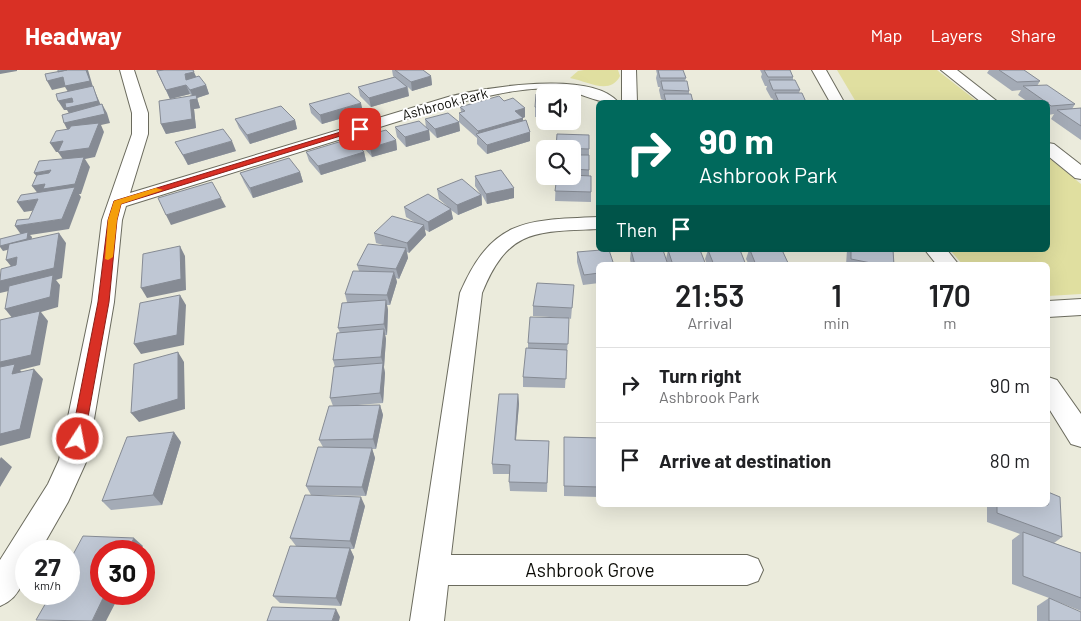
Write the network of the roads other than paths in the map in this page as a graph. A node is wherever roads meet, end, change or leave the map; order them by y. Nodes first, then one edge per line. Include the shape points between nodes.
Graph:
1 (127, 70) edge
2 (819, 70) edge
3 (948, 70) edge
4 (629, 78) edge
5 (606, 98) edge
6 (630, 100) edge
7 (836, 100) edge
8 (987, 100) edge
9 (1050, 150) edge
10 (1081, 174) edge
11 (117, 203) junction
12 (596, 223) edge
13 (937, 252) edge
14 (946, 262) edge
15 (1081, 307) edge
16 (1050, 309) edge
17 (1050, 390) edge
18 (1081, 436) edge
19 (434, 570) junction
20 (747, 570) dead end
21 (0, 590) edge
22 (427, 621) edge

1 - 11 street via 141,123
2 - 7 street
3 - 8 street
4 - 5 street, Ashbrook Park
4 - 6 street, Ashbrook Park
5 - 11 street, Ashbrook Park via 581,84 553,81 508,87 443,103
9 - 10 street
11 - 21 street via 112,220 104,302 73,460 58,493
12 - 19 street via 545,226 521,232 488,255 479,269 471,293
13 - 14 street
15 - 16 street
17 - 18 street
19 - 20 street, Ashbrook Grove
19 - 22 street

